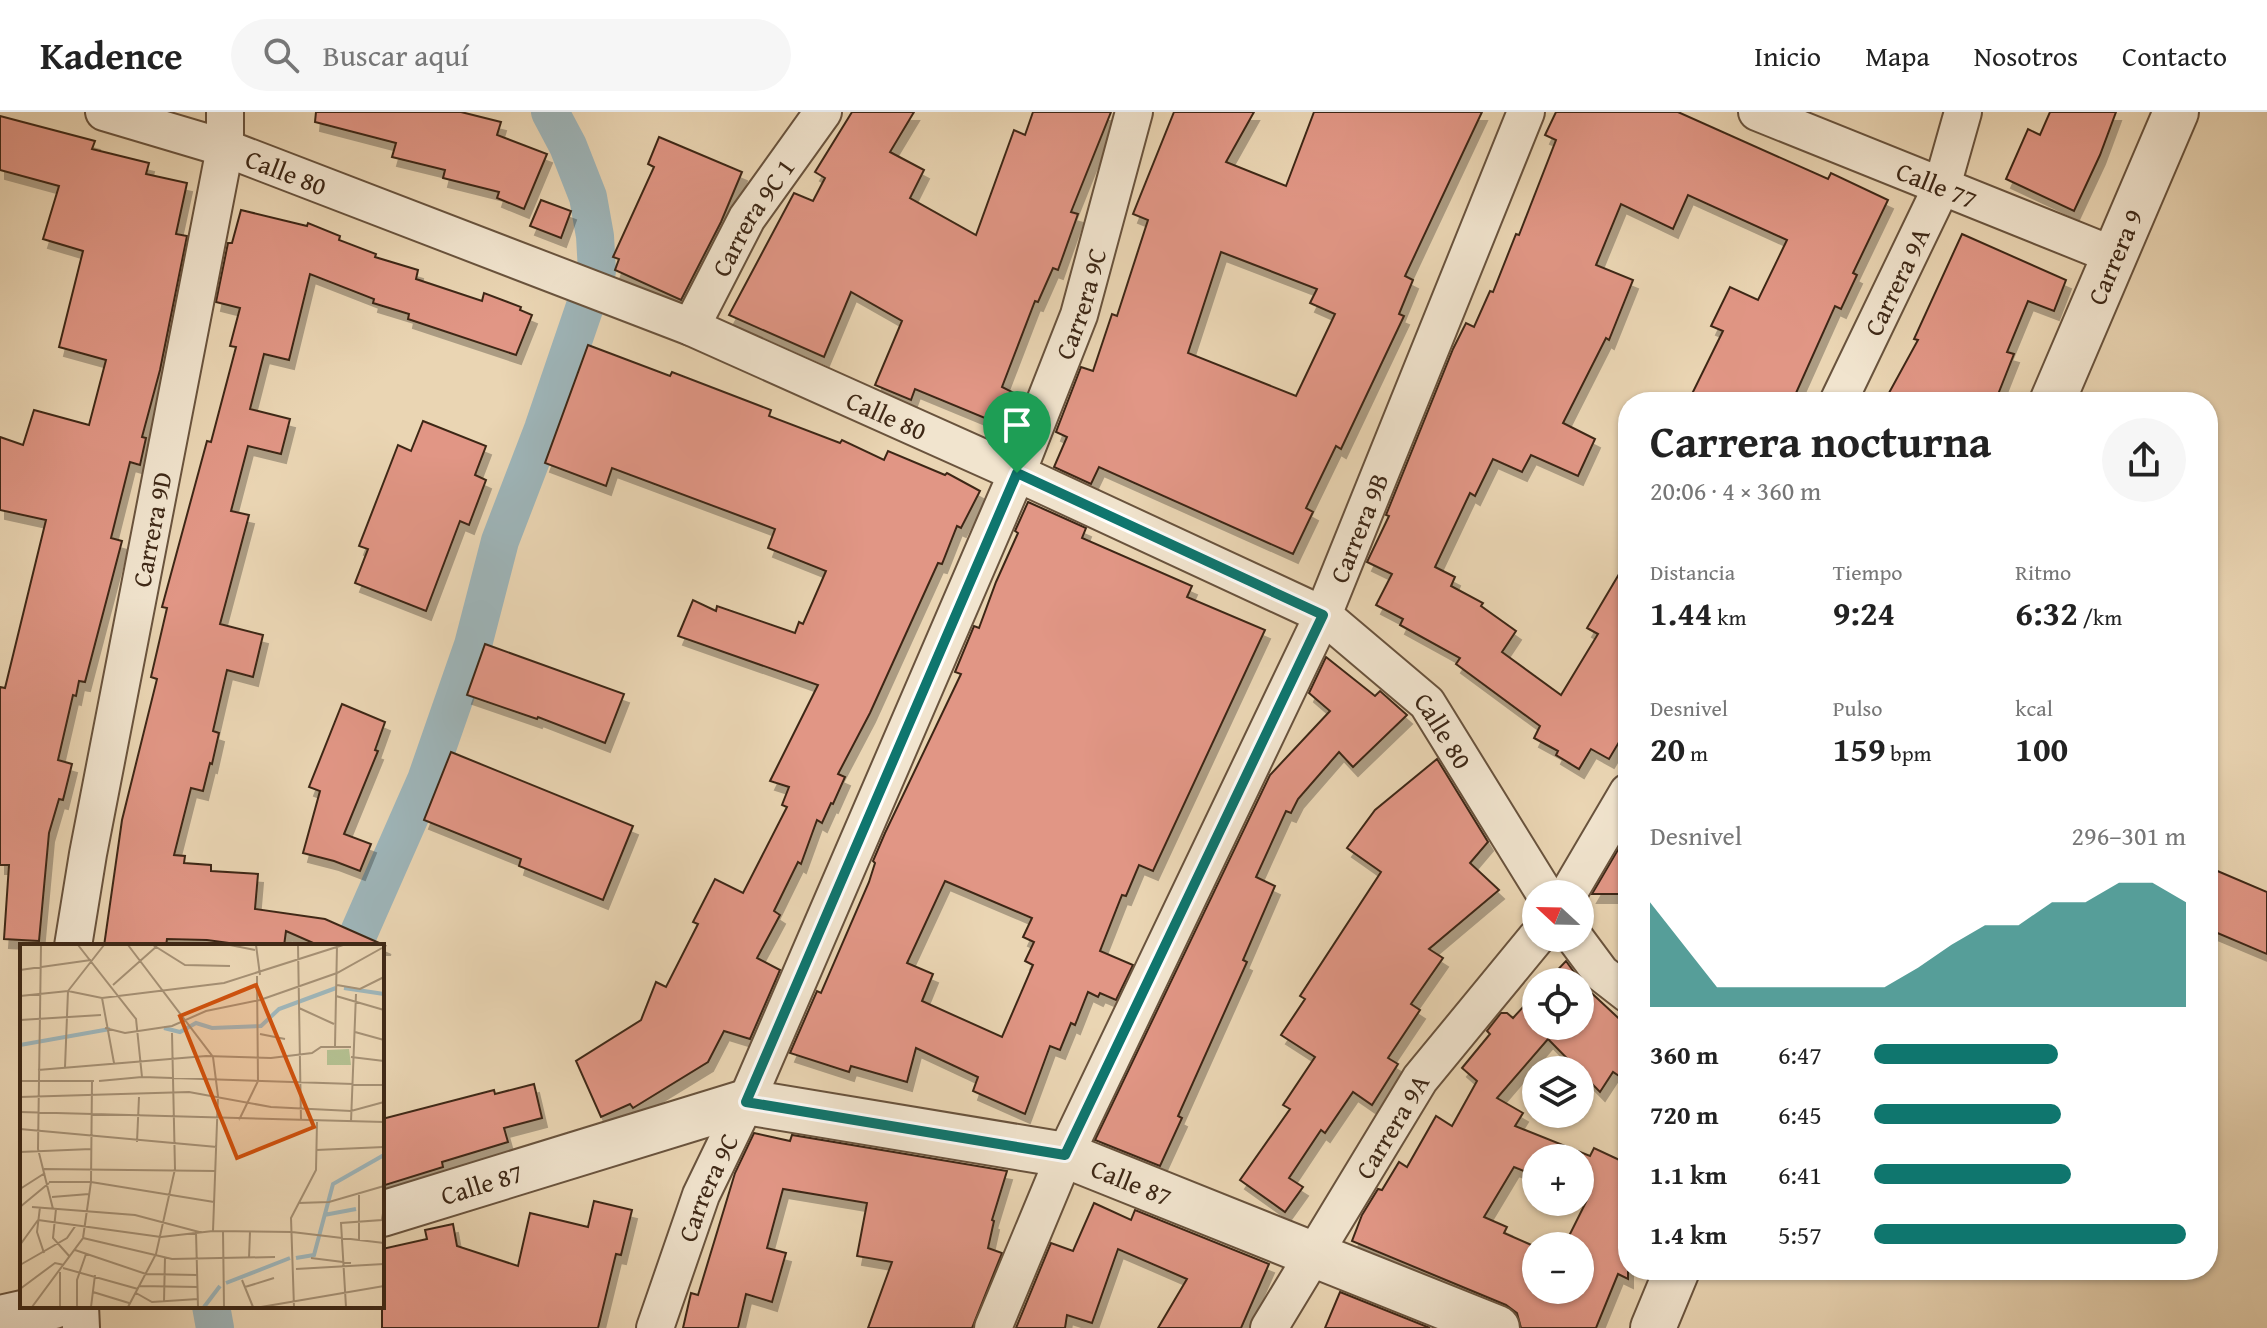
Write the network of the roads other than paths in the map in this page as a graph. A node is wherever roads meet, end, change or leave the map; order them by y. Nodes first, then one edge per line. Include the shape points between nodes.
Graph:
1 (104, 112) edge
2 (225, 112) edge
3 (823, 112) edge
4 (1134, 112) edge
5 (1526, 112) edge
6 (1757, 112) edge
7 (1963, 112) edge
8 (2176, 112) edge
9 (225, 148) junction
10 (1942, 186) junction
11 (2115, 256) junction
12 (691, 327) junction
13 (1843, 392) edge
14 (2056, 392) edge
15 (1017, 473) junction
16 (1323, 615) junction
17 (1618, 809) edge
18 (1536, 880) edge
19 (1576, 880) edge
20 (73, 944) edge
21 (1524, 952) edge
22 (1585, 952) edge
23 (1618, 986) edge
24 (746, 1102) junction
25 (1065, 1155) junction
26 (384, 1213) edge
27 (1313, 1253) junction
28 (1673, 1280) edge
29 (45, 1308) edge
30 (80, 1308) edge
31 (0, 1318) edge
32 (81, 1328) edge
33 (655, 1328) edge
34 (993, 1328) edge
35 (1269, 1328) edge
36 (1497, 1328) edge
37 (1653, 1328) edge

1 - 9 street, Calle 80
2 - 9 street, Carrera 9D
3 - 12 street, Carrera 9C 1 via 747,218
4 - 15 street, Carrera 9C via 1079,315
5 - 16 street, Carrera 9B
6 - 10 street, Calle 77
7 - 10 street, Carrera 9A
8 - 11 street, Carrera 9
9 - 12 street, Calle 80
9 - 20 street, Carrera 9D
10 - 11 street, Calle 77
10 - 13 street, Carrera 9A
11 - 14 street, Carrera 9
12 - 15 street, Calle 80
15 - 16 street, Calle 80
15 - 24 street, Carrera 9C
16 - 18 street, Calle 80 via 1427,703
16 - 25 street, Carrera 9B
17 - 19 street
21 - 27 street, Carrera 9A via 1420,1079
22 - 23 street
24 - 25 street, Calle 87
24 - 26 street, Calle 87
24 - 33 street, Carrera 9C via 701,1195
25 - 27 street, Calle 87
25 - 34 street, Carrera 9B
27 - 35 street, Carrera 9A
27 - 36 street, Calle 87
28 - 37 street
29 - 31 street
30 - 32 street

